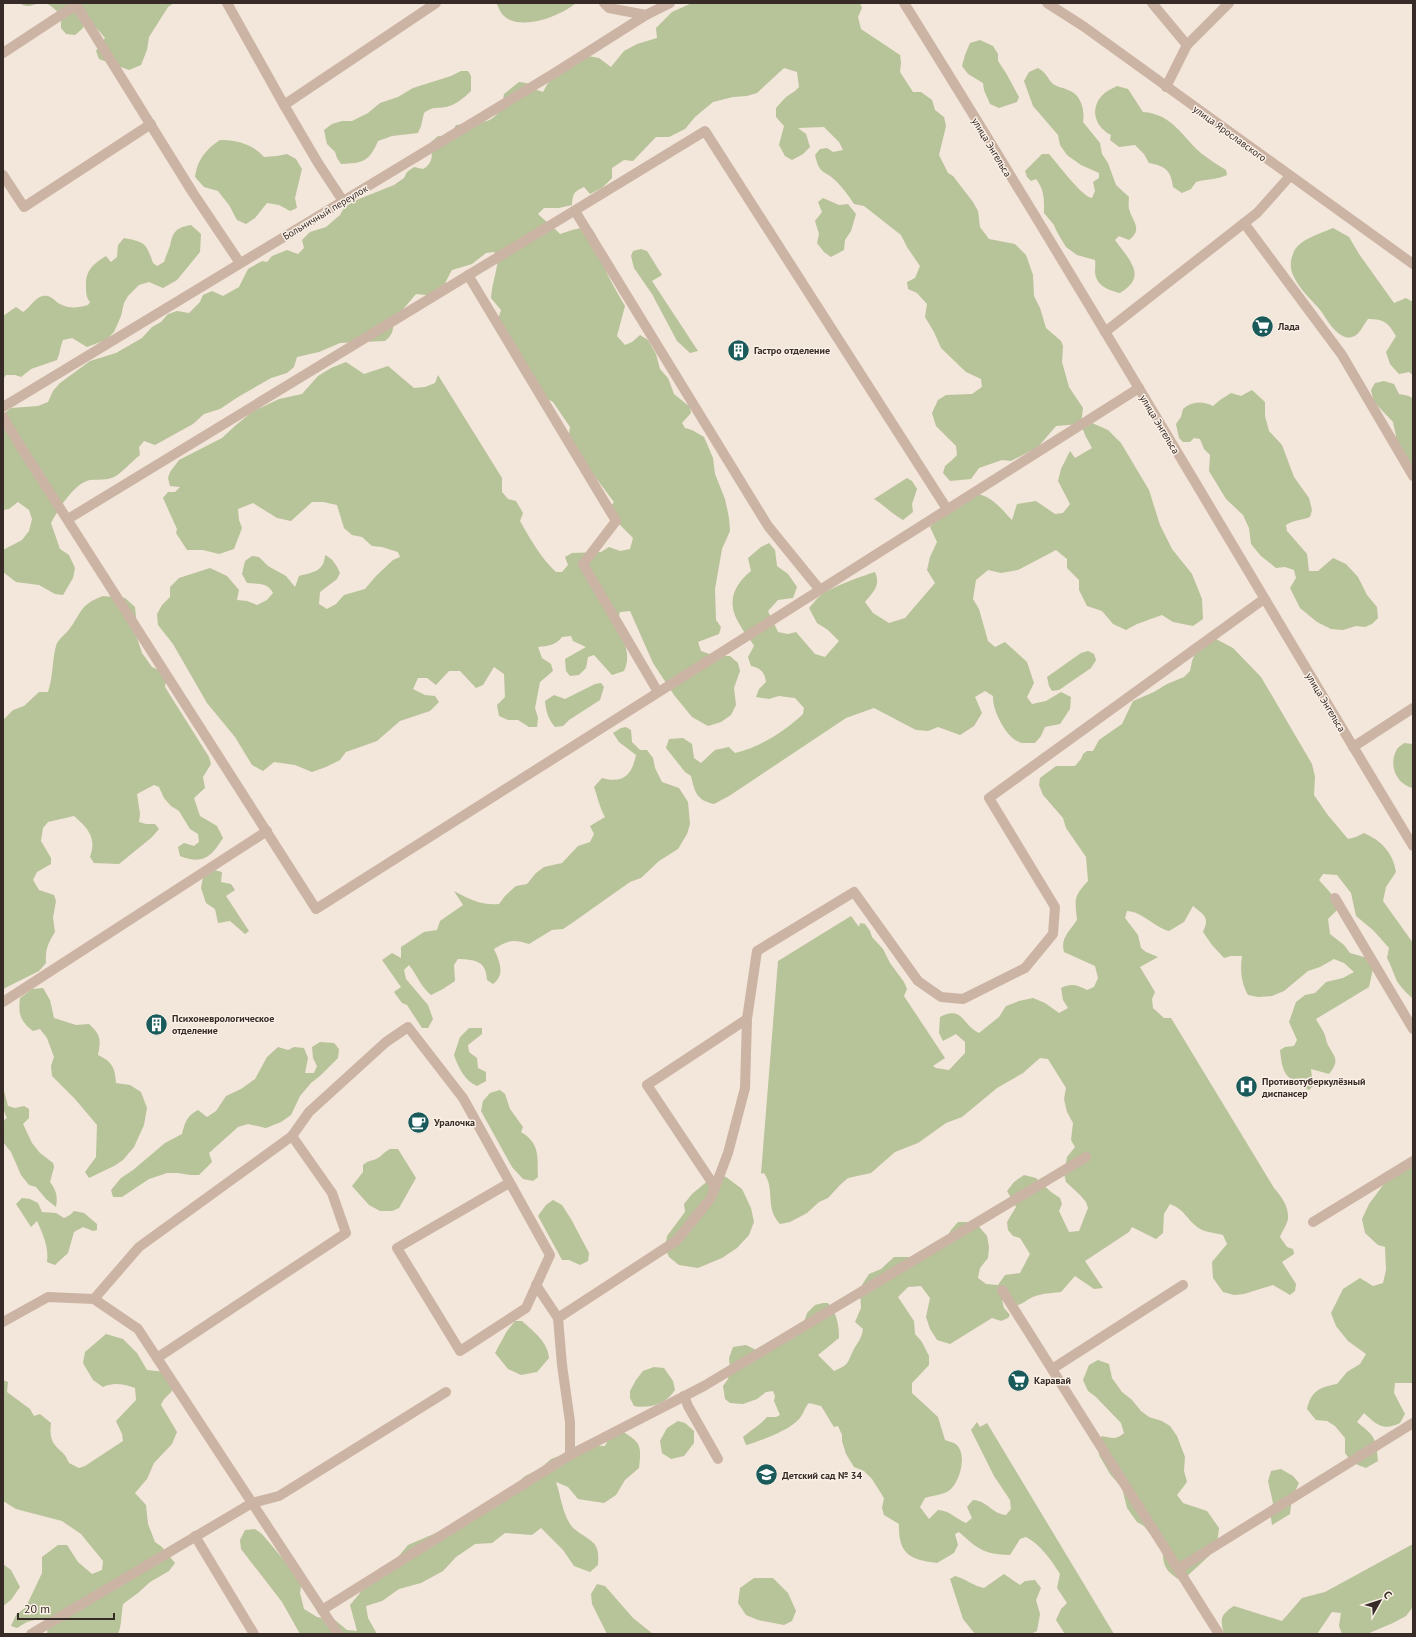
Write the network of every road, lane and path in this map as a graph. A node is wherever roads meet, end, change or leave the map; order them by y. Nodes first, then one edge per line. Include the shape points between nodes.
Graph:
1 (227, 3) edge
2 (436, 3) edge
3 (604, 3) edge
4 (670, 3) edge
5 (904, 3) edge
6 (1047, 3) edge
7 (1152, 3) edge
8 (1229, 3) edge
9 (75, 4) edge
10 (646, 15) junction
11 (1187, 45) junction
12 (3, 53) edge
13 (1166, 87) junction
14 (284, 105) junction
15 (151, 124) junction
16 (3, 175) edge
17 (1290, 176) junction
18 (343, 201) junction
19 (575, 210) junction
20 (1244, 222) junction
21 (240, 263) junction
22 (1413, 264) edge
23 (468, 275) junction
24 (1105, 332) junction
25 (1139, 388) junction
26 (3, 407) edge
27 (3, 416) edge
28 (1413, 476) edge
29 (947, 509) junction
30 (68, 519) junction
31 (820, 590) junction
32 (1264, 599) junction
33 (658, 692) junction
34 (1413, 708) edge
35 (1353, 747) junction
36 (267, 831) junction
37 (1413, 846) edge
38 (1335, 898) dead end
39 (3, 1002) edge
40 (747, 1019) junction
41 (1413, 1029) edge
42 (292, 1136) junction
43 (1086, 1157) dead end
44 (1413, 1160) edge
45 (510, 1182) junction
46 (715, 1187) junction
47 (1313, 1222) dead end
48 (536, 1285) junction
49 (1183, 1285) dead end
50 (1002, 1290) dead end
51 (94, 1299) junction
52 (558, 1318) junction
53 (3, 1322) edge
54 (157, 1358) junction
55 (1052, 1370) junction
56 (446, 1392) dead end
57 (684, 1396) junction
58 (1413, 1423) edge
59 (570, 1455) junction
60 (718, 1459) dead end
61 (252, 1503) junction
62 (195, 1536) junction
63 (1178, 1569) junction
64 (322, 1610) junction
65 (31, 1634) edge
66 (254, 1634) edge
67 (338, 1634) edge
68 (1219, 1634) edge

1 - 14 street
2 - 14 street
3 - 10 street via 609,8
4 - 10 street
5 - 24 street, улица Энгельса
6 - 13 street, улица Ярославского
7 - 11 street
8 - 11 street
9 - 12 street
9 - 15 street
10 - 18 street, Больничный переулок
11 - 13 street
13 - 17 street, улица Ярославского
14 - 18 street
15 - 16 street via 24,207
15 - 21 street
17 - 20 street via 1257,213
17 - 22 street, улица Ярославского
18 - 21 street, Больничный переулок
19 - 23 street
19 - 29 street via 705,131
19 - 31 street via 768,526
20 - 24 street
20 - 28 street via 1342,355
21 - 26 street, Больничный переулок
23 - 30 street
23 - 33 street via 616,521 583,564
24 - 25 street, улица Энгельса
25 - 29 street
25 - 32 street, улица Энгельса
27 - 30 street
29 - 31 street
30 - 36 street
31 - 33 street
32 - 35 street, улица Энгельса
32 - 40 street via 989,798 1055,907 1053,934 1025,968 963,999 941,997 918,981 854,892 757,951
33 - 36 street via 316,909
34 - 35 street
35 - 37 street, улица Энгельса
36 - 39 street
38 - 41 street
40 - 46 street via 745,1088 728,1153
40 - 46 street via 647,1085
42 - 45 street via 309,1112 386,1042 408,1027 463,1098
42 - 51 street via 139,1247
42 - 54 street via 332,1193 346,1233
43 - 57 street
44 - 47 street
45 - 48 street via 550,1256
45 - 48 street via 397,1248 460,1351 526,1308
46 - 52 street via 711,1198 676,1241
48 - 52 street
49 - 55 street
50 - 55 street
51 - 53 street via 48,1297
51 - 54 street via 138,1329
52 - 59 street via 570,1422
54 - 61 street
55 - 63 street
56 - 61 street via 279,1496
57 - 59 street
57 - 60 street
58 - 63 street
59 - 64 street
61 - 62 street
61 - 64 street
62 - 65 street
62 - 66 street
63 - 68 street
64 - 67 street

